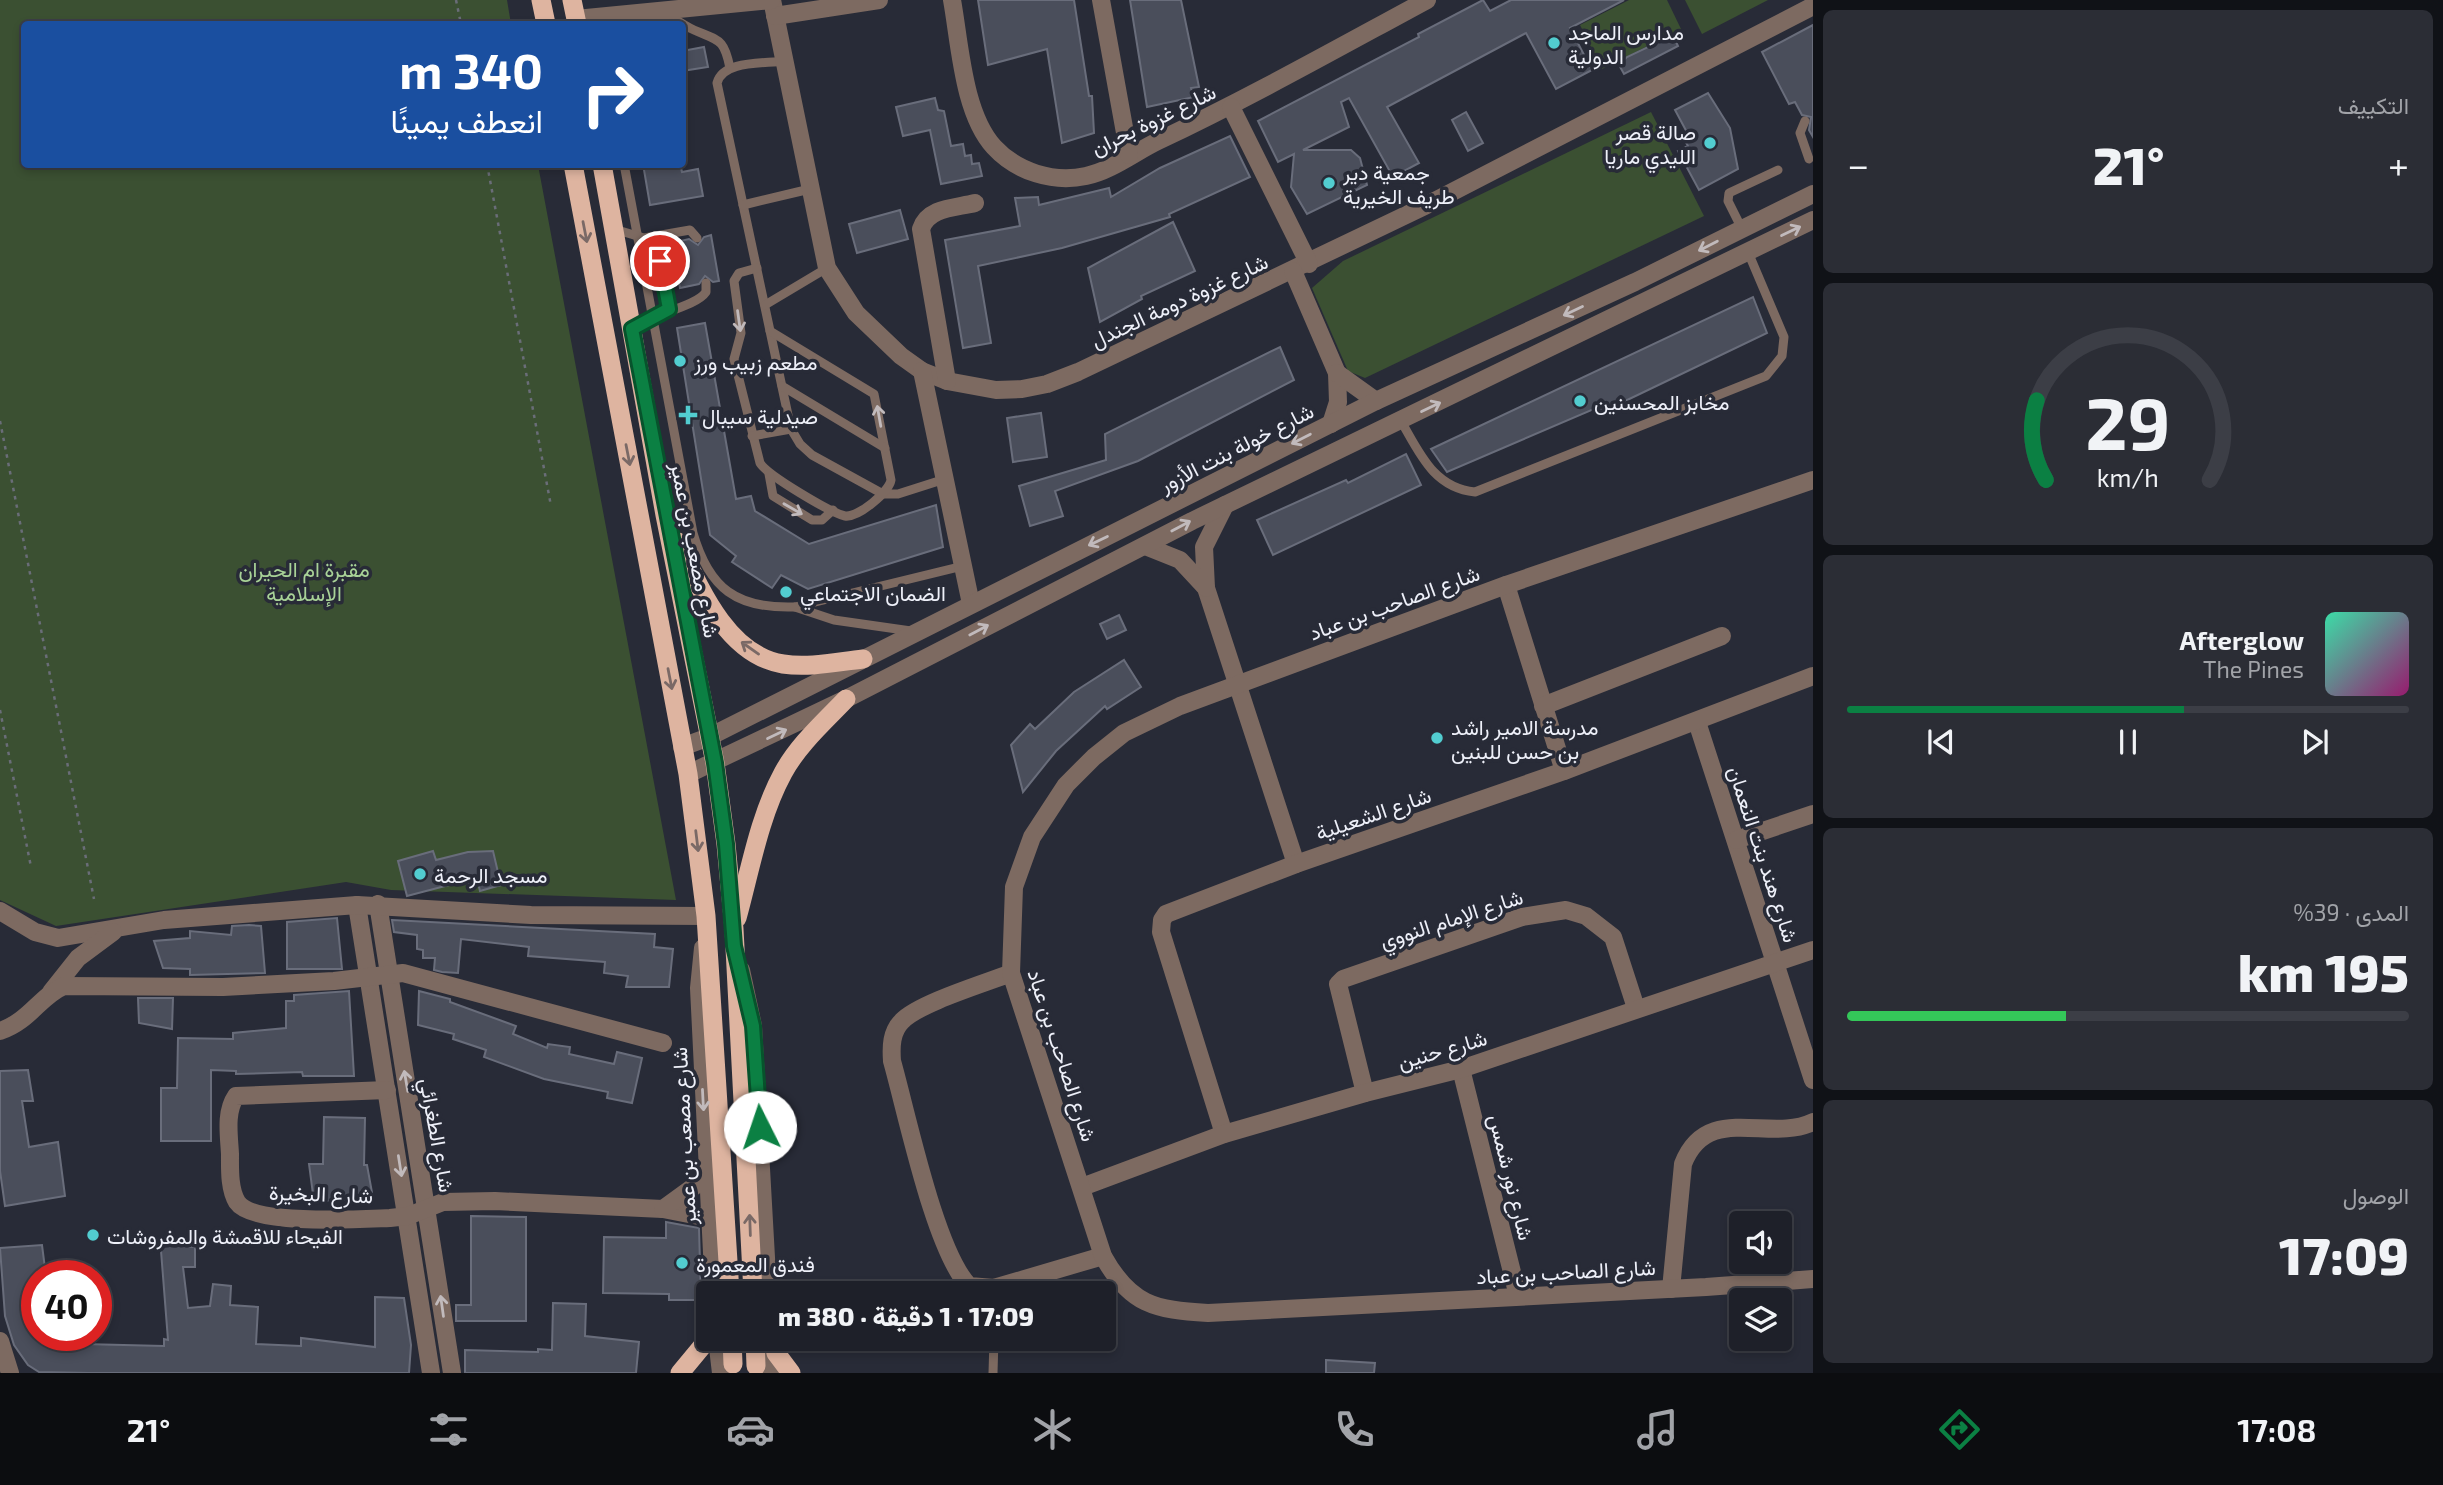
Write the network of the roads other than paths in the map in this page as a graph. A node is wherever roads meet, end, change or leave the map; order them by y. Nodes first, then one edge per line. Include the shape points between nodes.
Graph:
1 (541, 0) edge
2 (879, 0) edge
3 (952, 0) edge
4 (1101, 0) edge
5 (1427, 0) edge
6 (773, 5) edge
7 (1813, 6) edge
8 (662, 11) junction
9 (575, 15) edge
10 (631, 20) edge
11 (545, 21) edge
12 (679, 21) edge
13 (686, 25) edge
14 (784, 61) junction
15 (730, 68) junction
16 (1231, 107) junction
17 (1805, 121) dead end
18 (1129, 155) junction
19 (1811, 158) edge
20 (574, 168) edge
21 (603, 168) edge
22 (625, 168) edge
23 (1813, 169) edge
24 (1778, 170) dead end
25 (810, 188) junction
26 (1813, 194) edge
27 (975, 203) dead end
28 (743, 205) junction
29 (1813, 220) edge
30 (614, 229) junction
31 (1742, 229) junction
32 (655, 236) junction
33 (638, 237) junction
34 (696, 238) dead end
35 (1748, 252) junction
36 (1301, 267) junction
37 (757, 268) junction
38 (827, 268) junction
39 (1635, 282) junction
40 (705, 283) dead end
41 (1642, 304) junction
42 (765, 306) junction
43 (669, 309) junction
44 (651, 316) junction
45 (632, 329) junction
46 (770, 331) junction
47 (922, 371) junction
48 (1337, 373) junction
49 (947, 380) junction
50 (782, 386) junction
51 (1376, 401) junction
52 (1401, 421) junction
53 (1331, 424) junction
54 (791, 429) junction
55 (752, 436) junction
56 (886, 449) junction
57 (769, 474) junction
58 (945, 479) junction
59 (1813, 480) edge
60 (883, 494) junction
61 (1224, 505) junction
62 (833, 510) junction
63 (665, 515) junction
64 (1144, 546) junction
65 (963, 566) junction
66 (1506, 585) junction
67 (1206, 588) junction
68 (971, 604) junction
69 (795, 607) junction
70 (916, 632) junction
71 (1723, 636) dead end
72 (863, 659) junction
73 (1813, 676) edge
74 (1237, 684) junction
75 (846, 699) junction
76 (1543, 706) junction
77 (1697, 722) junction
78 (709, 737) junction
79 (682, 747) junction
80 (715, 763) junction
81 (1564, 771) junction
82 (688, 774) junction
83 (1813, 814) edge
84 (1736, 840) junction
85 (1296, 864) junction
86 (378, 904) junction
87 (357, 905) junction
88 (0, 911) edge
89 (707, 925) junction
90 (120, 928) junction
91 (734, 938) junction
92 (1813, 950) edge
93 (1774, 962) junction
94 (1012, 973) junction
95 (388, 974) junction
96 (368, 978) junction
97 (49, 995) junction
98 (1636, 1008) junction
99 (0, 1031) edge
100 (663, 1043) dead end
101 (1461, 1069) junction
102 (1813, 1080) edge
103 (387, 1090) junction
104 (1365, 1093) junction
105 (1813, 1122) edge
106 (1224, 1135) junction
107 (708, 1177) junction
108 (1082, 1187) junction
109 (428, 1208) junction
110 (663, 1209) junction
111 (408, 1216) junction
112 (709, 1217) junction
113 (1103, 1256) junction
114 (1813, 1279) edge
115 (713, 1281) edge
116 (729, 1281) edge
117 (752, 1281) edge
118 (767, 1281) edge
119 (964, 1281) edge
120 (1025, 1281) edge
121 (1671, 1289) junction
122 (1518, 1296) junction
123 (0, 1341) edge
124 (698, 1351) edge
125 (722, 1351) edge
126 (730, 1351) edge
127 (758, 1351) edge
128 (768, 1351) edge
129 (775, 1351) edge
130 (994, 1351) edge
131 (727, 1369) edge
132 (763, 1369) edge
133 (9, 1373) edge
134 (431, 1373) edge
135 (452, 1373) edge
136 (680, 1373) edge
137 (791, 1373) edge
138 (993, 1373) edge

1 - 11 highway
2 - 6 street
3 - 18 street, شارع غزوة بحران via 975,117 1007,159 1045,176 1069,178 1107,169
4 - 18 street
5 - 16 street, شارع غزوة بحران
6 - 8 street
6 - 14 street, شارع غزوة دومة الجندل
7 - 36 street, شارع غزوة دومة الجندل
8 - 10 street
8 - 12 lane
9 - 10 street
13 - 15 lane via 716,38 726,48
14 - 15 lane
14 - 25 street, شارع غزوة دومة الجندل
15 - 28 lane via 718,83
16 - 18 street, شارع غزوة بحران
16 - 36 street
17 - 19 lane via 1800,133
19 - 23 lane
20 -> 79 highway, شارع مصعب بن عمير
21 - 30 highway, شارع مصعب بن عمير
22 - 33 lane
24 - 31 lane via 1729,193 1728,201
25 - 28 lane
25 - 38 street, شارع غزوة دومة الجندل
26 - 31 street, شارع خولة بنت الأزور
27 - 49 street via 933,213 921,229
28 - 37 lane
35 -> 29 street
30 - 33 lane
30 - 45 highway, شارع مصعب بن عمير
31 -> 39 street, شارع خولة بنت الأزور
32 - 33 lane
32 - 34 lane via 686,230
32 - 43 lane
33 - 44 lane
35 - 41 street
35 - 52 lane via 1783,337 1782,356 1766,376 1475,492 1445,484 1428,467
36 - 48 street
36 - 49 street, شارع غزوة دومة الجندل via 1047,384 996,390
37 - 42 lane
37 -> 55 lane via 739,273 734,286 741,333 734,359
38 - 42 lane
38 - 47 street, شارع غزوة دومة الجندل via 856,313
39 - 41 street
39 -> 51 street, شارع خولة بنت الأزور
40 - 43 lane via 706,292 700,299
52 -> 41 street
42 - 46 lane
43 - 44 lane
44 - 45 lane
44 - 69 lane via 701,561 717,583 740,600 767,608
45 - 63 highway, شارع مصعب بن عمير
46 - 50 lane
56 -> 46 lane via 871,390
47 - 49 street, شارع غزوة دومة الجندل
47 - 58 street
48 - 51 street
48 - 53 street via 1338,402
50 - 54 lane
50 - 56 lane
51 - 53 street, شارع خولة بنت الأزور
52 - 61 street
53 -> 68 street, شارع خولة بنت الأزور
54 - 55 lane
54 - 60 lane via 812,455
55 - 57 lane via 760,463
56 - 60 lane via 891,480
57 - 62 lane
57 -> 62 lane via 773,496 811,520 821,520
58 - 60 lane via 898,494
58 - 65 street
59 - 66 street, شارع الصاحب بن عباد
60 - 62 lane via 851,516
64 -> 61 street
61 - 67 street via 1204,547
72 -> 63 highway via 806,666 780,663 737,639 704,597
63 - 78 highway, شارع مصعب بن عمير
64 - 67 street via 1180,560
75 -> 64 street
65 - 68 street
65 - 69 lane
66 - 74 street, شارع الصاحب بن عباد
66 - 76 street
67 - 74 street
68 - 70 street, شارع خولة بنت الأزور
69 - 70 lane via 834,620
70 - 72 street, شارع خولة بنت الأزور
71 - 76 street
72 - 78 street, شارع خولة بنت الأزور
73 - 77 street, شارع الشعيلية
74 - 85 street
74 - 94 street, شارع الصاحب بن عباد via 1124,733 1066,785 1032,837 1014,887
80 -> 75 street
75 - 91 highway via 783,773 765,817
76 - 81 street
77 - 81 street, شارع الشعيلية
77 - 84 street, شارع هند بنت النعمان
78 - 79 street, شارع خولة بنت الأزور
78 - 80 highway, شارع مصعب بن عمير
79 - 82 highway, شارع مصعب بن عمير
80 - 82 street
80 - 91 highway, شارع مصعب بن عمير
81 - 85 street, شارع الشعيلية
82 -> 89 highway, شارع مصعب بن عمير
83 - 84 street
84 - 93 street, شارع هند بنت النعمان
85 - 106 street, شارع الشعيلية via 1176,908 1162,920 1168,957
86 - 87 street
86 - 89 street
86 - 95 street, شارع الطغرائي
87 - 90 street via 164,920
87 - 96 street, شارع الطغرائي
88 - 90 street via 35,932 58,938
89 -> 107 street, شارع مصعب بن عمير via 699,988
89 - 116 highway, شارع مصعب بن عمير
90 - 97 street via 78,958
117 -> 91 highway, شارع مصعب بن عمير
91 - 118 street, شارع مصعب بن عمير via 753,1026
92 - 93 street, شارع حنين
93 - 98 street, شارع حنين
93 - 102 street, شارع هند بنت النعمان
94 - 108 street, شارع الصاحب بن عباد
94 - 119 street via 903,1020 891,1046 937,1223
95 - 96 street
95 - 100 street via 420,975
109 -> 95 street, شارع الطغرائي
96 - 97 street via 223,987 70,985
96 - 103 street, شارع الطغرائي
97 - 99 street via 23,1020
98 - 101 street, شارع حنين
98 - 104 street, شارع الإمام النووي via 1613,937 1601,925 1566,910 1522,917 1338,984
101 - 104 street, شارع حنين
101 - 122 street, شارع نور شمس
103 -> 111 street, شارع الطغرائي
103 - 111 street, شارع البخيرة via 236,1096 229,1117 232,1186 237,1202 260,1215
104 - 106 street, شارع حنين
105 - 121 street via 1793,1128 1722,1128 1688,1150
106 - 108 street, شارع حنين
107 - 110 street
107 - 112 street, شارع مصعب بن عمير
108 - 113 street, شارع الصاحب بن عباد
109 - 110 street, شارع البخيرة via 443,1202 495,1201
109 - 111 street, شارع البخيرة
135 -> 109 street, شارع الطغرائي
110 - 112 street, شارع البخيرة
111 - 134 street, شارع الطغرائي
112 - 115 street, شارع مصعب بن عمير
113 - 120 street
113 - 122 street, شارع الصاحب بن عباد via 1118,1283 1135,1298 1178,1311
114 - 121 street, شارع الصاحب بن عباد
121 - 122 street, شارع الصاحب بن عباد
123 - 133 street
124 - 136 highway
125 - 131 street
126 - 131 highway
127 - 132 highway
128 - 132 street
129 - 137 highway
130 - 138 lane

